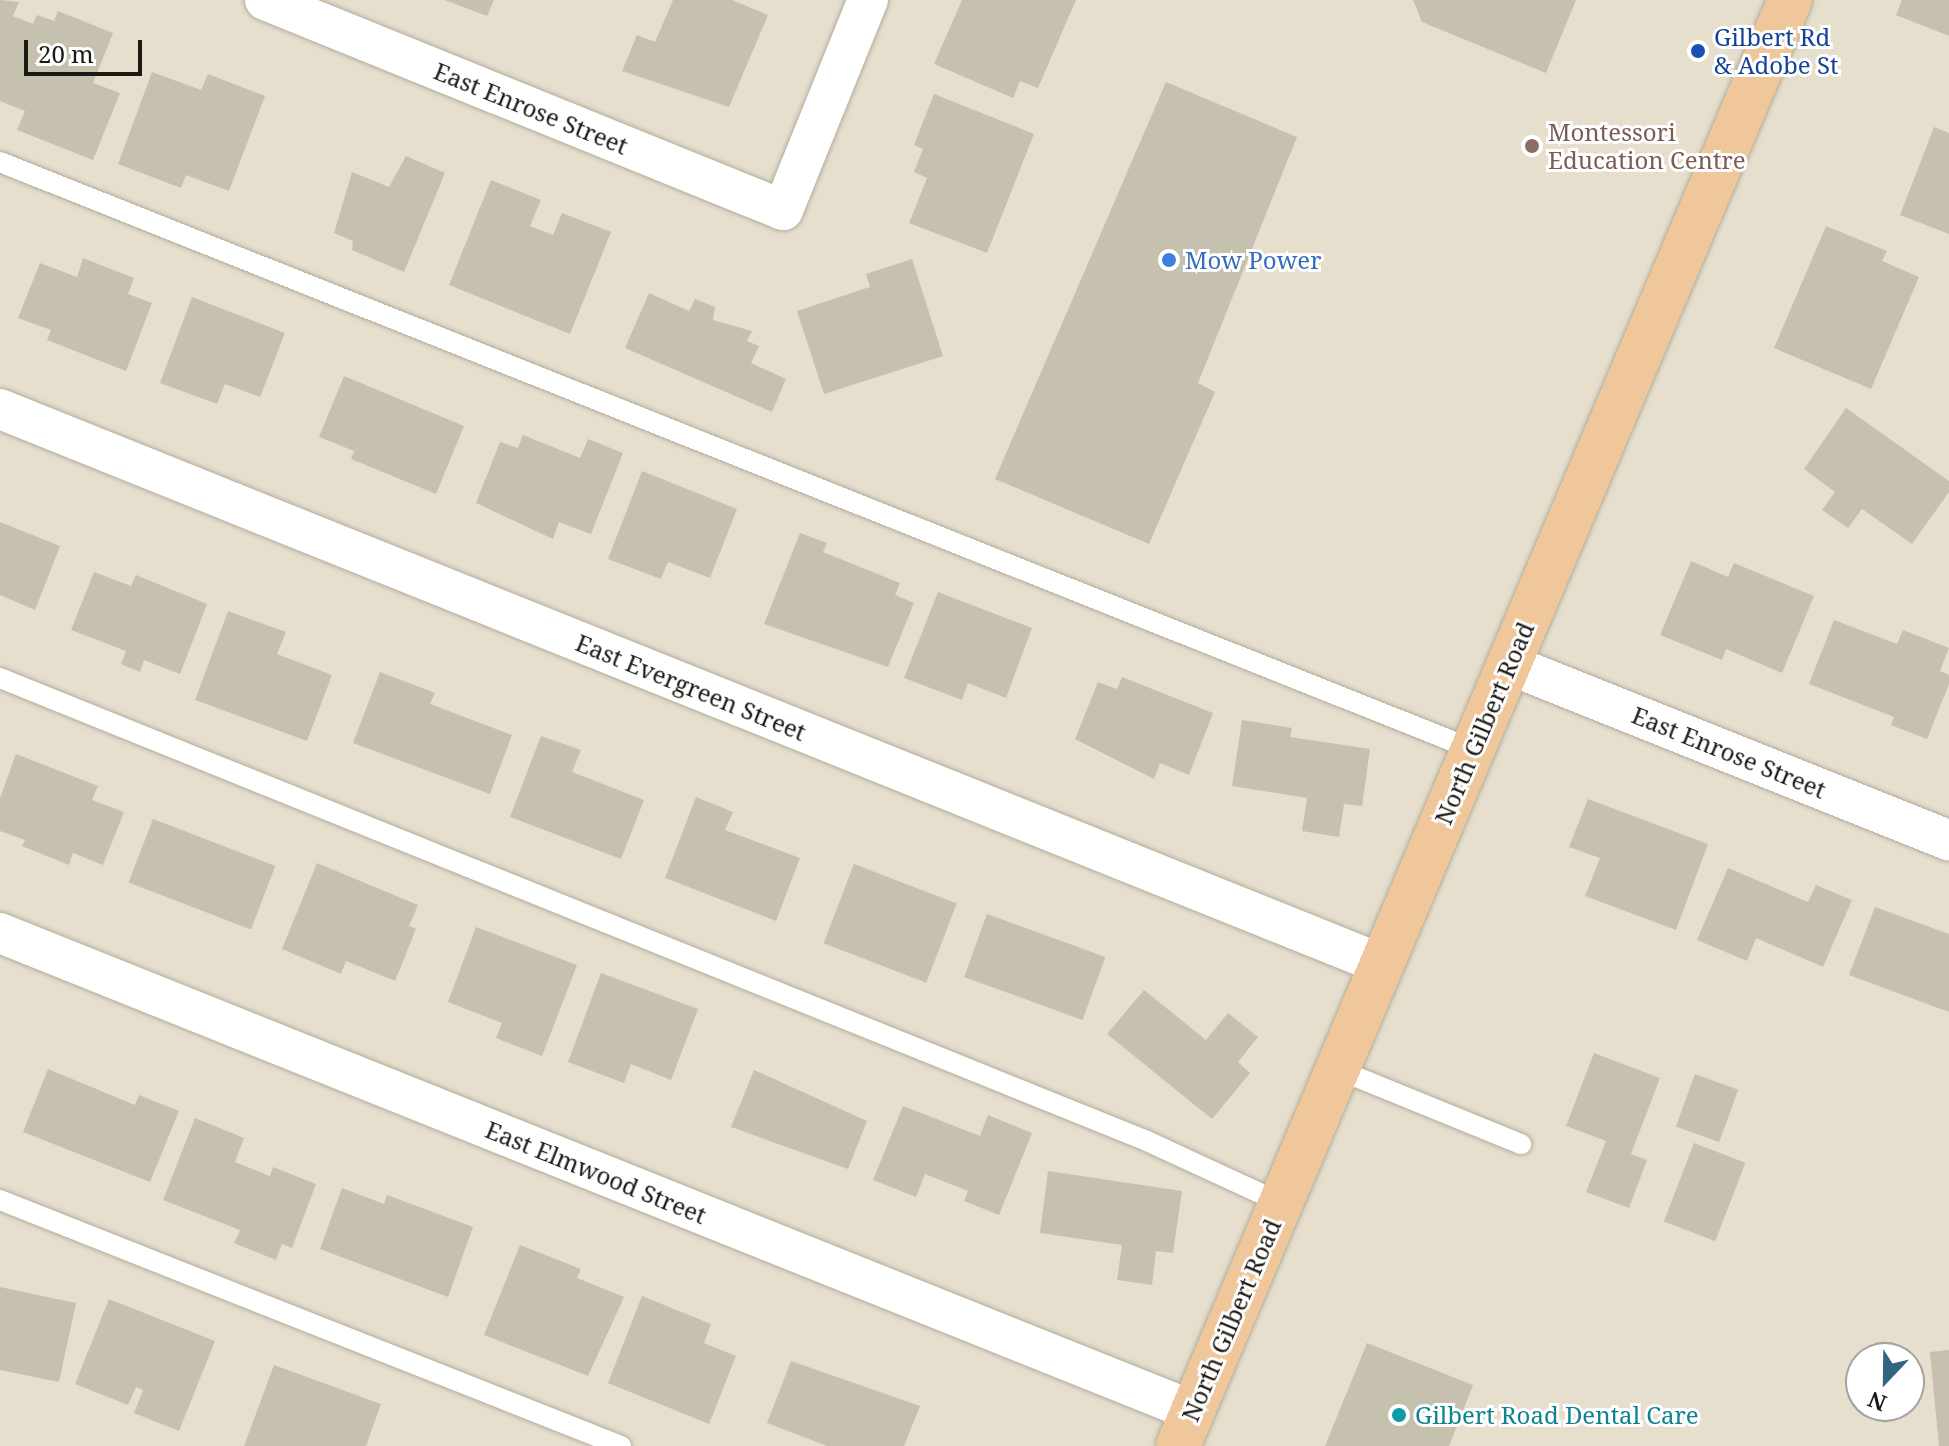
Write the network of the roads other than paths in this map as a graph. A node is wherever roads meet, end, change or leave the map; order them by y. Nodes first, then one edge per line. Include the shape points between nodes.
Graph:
1 (868, 0) edge
2 (1790, 0) edge
3 (275, 2) edge
4 (0, 162) edge
5 (0, 409) edge
6 (1508, 664) junction
7 (0, 678) edge
8 (1472, 749) junction
9 (1949, 840) edge
10 (0, 933) edge
11 (1381, 964) junction
12 (1337, 1069) junction
13 (1521, 1144) dead end
14 (0, 1200) edge
15 (1281, 1203) junction
16 (1185, 1428) edge
17 (621, 1446) edge

1 - 3 street, East Enrose Street via 783,210
2 - 6 main road, North Gilbert Road
4 - 8 lane
5 - 11 street, East Evergreen Street
6 - 8 main road, North Gilbert Road
6 - 9 street, East Enrose Street
7 - 15 lane via 1147,1141
8 - 11 main road, North Gilbert Road
10 - 16 street, East Elmwood Street
11 - 12 main road, North Gilbert Road
12 - 13 lane
12 - 15 main road, North Gilbert Road
14 - 17 lane
15 - 16 main road, North Gilbert Road

